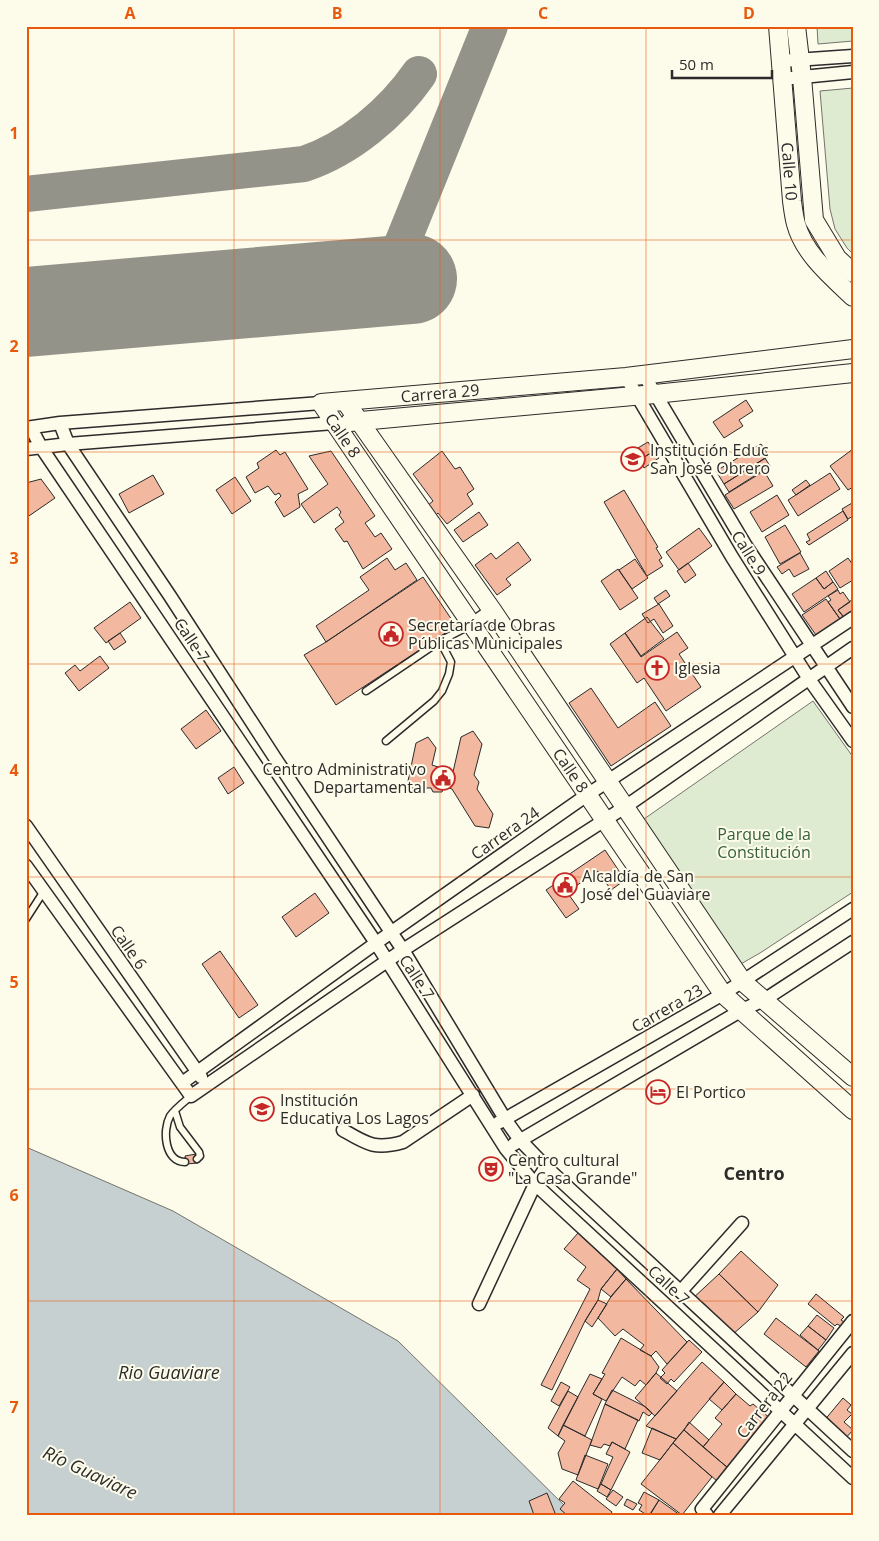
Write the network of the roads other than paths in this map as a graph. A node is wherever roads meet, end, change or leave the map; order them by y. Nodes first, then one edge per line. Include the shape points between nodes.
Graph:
1 (778, 26) edge
2 (796, 26) edge
3 (853, 56) edge
4 (781, 61) junction
5 (801, 69) junction
6 (853, 72) edge
7 (782, 79) junction
8 (814, 220) junction
9 (796, 226) junction
10 (853, 274) edge
11 (853, 297) edge
12 (853, 349) edge
13 (853, 372) edge
14 (644, 375) junction
15 (626, 377) junction
16 (635, 394) junction
17 (654, 394) junction
18 (345, 401) junction
19 (321, 403) junction
20 (359, 421) junction
21 (60, 423) junction
22 (334, 423) junction
23 (29, 428) edge
24 (68, 444) junction
25 (41, 447) junction
26 (26, 449) edge
27 (746, 546) junction
28 (732, 557) junction
29 (170, 596) junction
30 (150, 607) junction
31 (492, 610) junction
32 (853, 618) edge
33 (472, 625) junction
34 (440, 641) junction
35 (812, 646) junction
36 (853, 648) edge
37 (796, 657) junction
38 (826, 667) junction
39 (809, 678) junction
40 (366, 691) dead end
41 (853, 707) edge
42 (386, 741) dead end
43 (853, 741) edge
44 (275, 758) junction
45 (259, 768) junction
46 (607, 782) junction
47 (587, 795) junction
48 (625, 807) junction
49 (604, 820) junction
50 (26, 826) edge
51 (26, 866) edge
52 (44, 891) junction
53 (853, 909) edge
54 (26, 919) edge
55 (390, 933) junction
56 (853, 942) edge
57 (376, 943) junction
58 (403, 950) junction
59 (387, 961) junction
60 (743, 982) junction
61 (723, 994) junction
62 (764, 1000) junction
63 (742, 1010) junction
64 (196, 1072) junction
65 (853, 1078) edge
66 (182, 1083) junction
67 (207, 1085) junction
68 (473, 1094) junction
69 (191, 1096) junction
70 (853, 1110) edge
71 (175, 1111) junction
72 (505, 1119) junction
73 (492, 1126) junction
74 (343, 1130) dead end
75 (520, 1140) junction
76 (506, 1149) junction
77 (197, 1159) dead end
78 (186, 1162) dead end
79 (546, 1167) junction
80 (536, 1184) junction
81 (742, 1223) dead end
82 (681, 1291) junction
83 (479, 1304) dead end
84 (703, 1312) junction
85 (853, 1321) edge
86 (690, 1326) junction
87 (853, 1354) edge
88 (793, 1394) junction
89 (808, 1408) junction
90 (781, 1411) junction
91 (795, 1425) junction
92 (853, 1451) edge
93 (853, 1478) edge
94 (704, 1512) edge
95 (720, 1515) edge

1 - 4 main road, Calle 10
2 - 5 main road, Calle 10
3 - 5 street
4 - 5 street
4 - 7 main road, Calle 10
5 - 6 street
5 - 7 street
5 - 8 main road, Calle 10
7 - 9 main road, Calle 10
8 - 9 main road
8 - 10 main road, Calle 10 via 837,258
9 - 11 main road, Calle 10 via 824,269
12 - 14 main road, Carrera 29
13 - 17 main road, Carrera 29
14 - 15 main road, Carrera 29
14 - 17 street, Calle 9
15 - 16 street, Calle 9
15 - 18 main road, Carrera 29
16 - 17 main road, Carrera 29
16 - 20 main road, Carrera 29
16 - 28 street, Calle 9
17 - 27 street, Calle 9
18 - 19 main road, Carrera 29
18 - 20 main road, Calle 8
19 - 21 street, Carrera 29
19 - 22 main road, Calle 8
20 - 22 main road, Carrera 29
20 - 31 main road, Calle 8
21 - 23 street, Carrera 29
21 - 24 street, Calle 7
22 - 24 street, Carrera 29
22 - 33 main road, Calle 8
23 - 25 street, Calle 7
24 - 25 street, Carrera 29
24 - 29 street, Calle 7
25 - 26 street, Carrera 29
25 - 30 street, Calle 7
27 - 28 street
27 - 35 street, Calle 9
28 - 37 street, Calle 9
29 - 30 street
29 - 44 street, Calle 7
30 - 45 street, Calle 7
31 - 33 street
31 - 46 main road, Calle 8
32 - 35 street, Carrera 24
33 - 34 lane
33 - 47 main road, Calle 8
34 - 40 lane
34 - 42 lane via 451,662 442,691
35 - 37 street, Carrera 24
35 - 38 street, Calle 9
36 - 38 street
37 - 39 street, Calle 9
37 - 46 street, Carrera 24
38 - 39 street
38 - 41 street, Calle 9
39 - 43 street, Calle 9
39 - 48 street
44 - 45 street
44 - 55 street, Calle 7
45 - 57 street, Calle 7
46 - 47 street, Carrera 24
46 - 48 main road, Calle 8
47 - 49 main road, Calle 8
47 - 55 street, Carrera 24
48 - 49 street
48 - 60 main road, Calle 8
49 - 58 street
49 - 61 main road, Calle 8
50 - 64 street, Calle 6
51 - 52 street
52 - 54 lane
52 - 66 street
53 - 60 street, Carrera 23
55 - 57 street, Carrera 24
55 - 58 street, Calle 7
56 - 62 street
57 - 59 street, Calle 7
57 - 64 street, Carrera 24
58 - 59 street
58 - 72 street, Calle 7
59 - 67 street
59 - 68 street, Calle 7
60 - 61 street, Carrera 23
60 - 62 main road, Calle 8
61 - 63 main road, Calle 8
61 - 72 street, Carrera 23
62 - 63 street
62 - 65 main road, Calle 8
63 - 70 main road, Calle 8
63 - 75 street
64 - 66 street, Carrera 24
64 - 67 street, Calle 6
66 - 69 street
67 - 69 street
68 - 73 street, Calle 7
68 - 74 street via 403,1142 384,1146 364,1142
69 - 71 lane
71 - 77 lane via 180,1127 199,1152
71 - 78 lane via 170,1116 167,1142 173,1157
72 - 73 street, Carrera 23
72 - 75 street, Calle 7
73 - 76 street, Calle 7
75 - 76 street
75 - 79 street, Calle 7
76 - 80 street, Calle 7
79 - 80 street
79 - 82 street, Calle 7
80 - 83 street
80 - 86 street, Calle 7
81 - 82 street
82 - 84 street, Calle 7
84 - 86 street
84 - 88 street, Calle 7
85 - 88 street, Carrera 22
86 - 90 street, Calle 7
87 - 89 street
88 - 89 street, Calle 7
88 - 90 street, Carrera 22
89 - 91 street
89 - 92 street, Calle 7
90 - 91 street, Calle 7
90 - 94 street, Carrera 22
91 - 93 street, Calle 7
91 - 95 street

